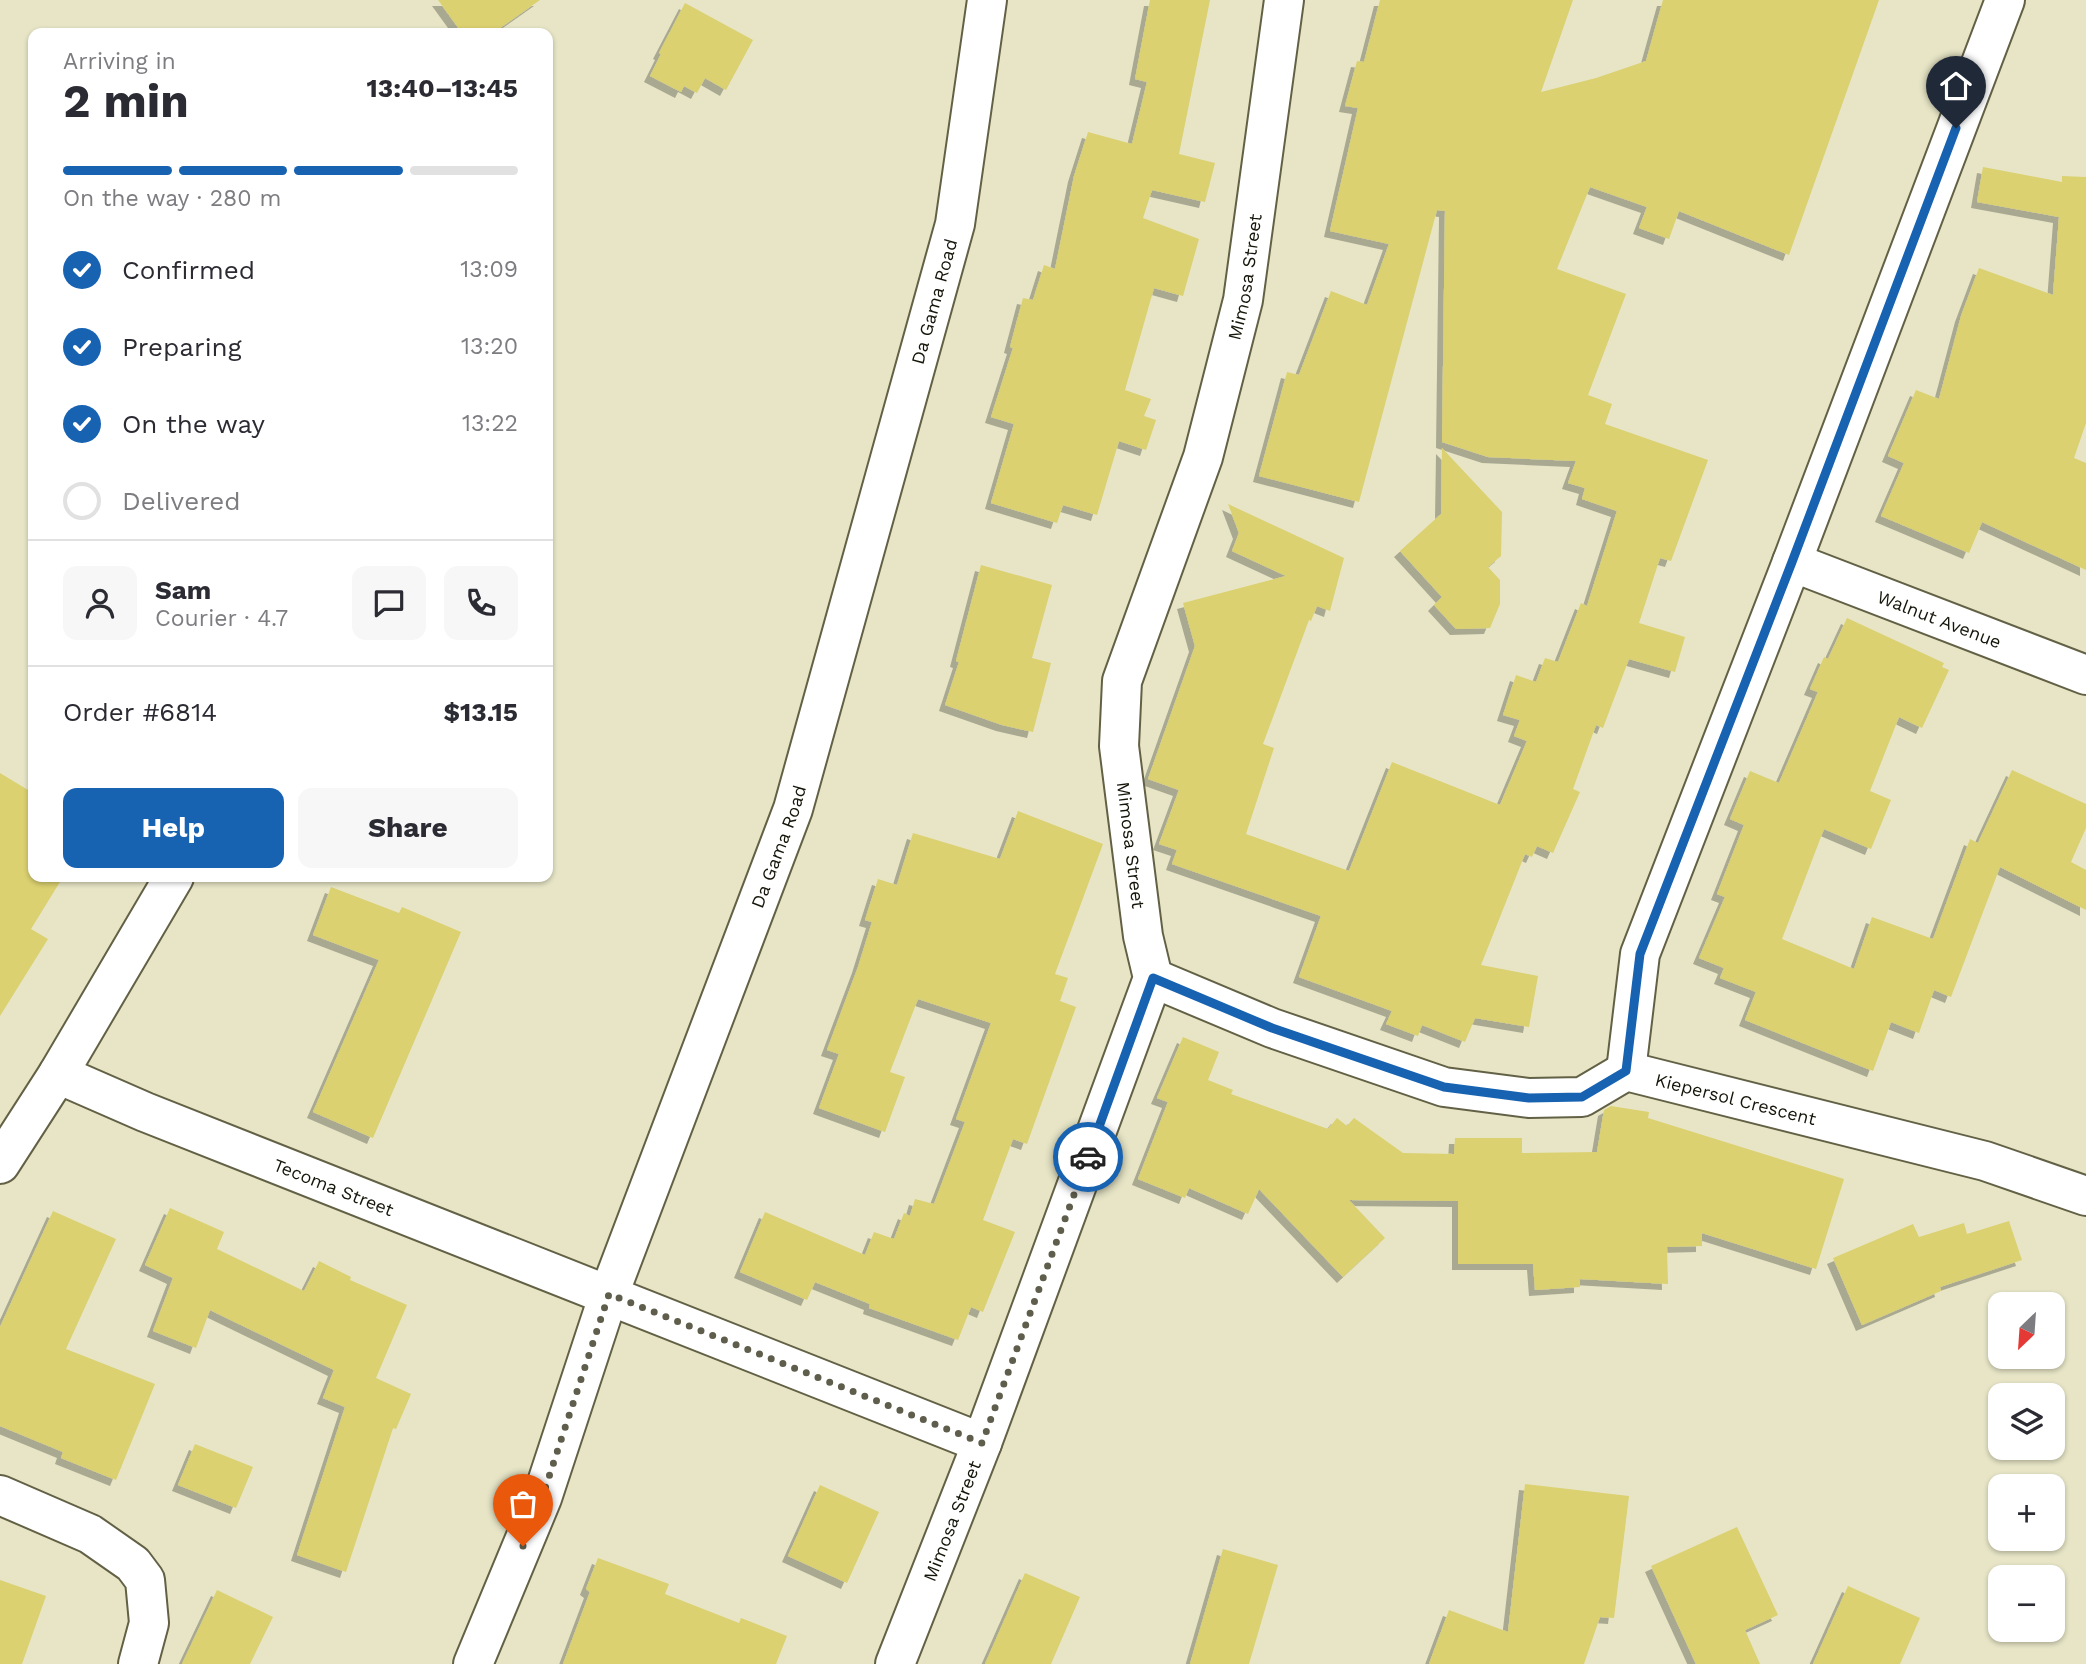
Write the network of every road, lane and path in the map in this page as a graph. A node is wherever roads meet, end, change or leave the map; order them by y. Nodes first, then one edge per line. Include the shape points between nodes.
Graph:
1 (987, 0) edge
2 (1284, 0) edge
3 (2005, 0) edge
4 (1792, 562) junction
5 (2086, 675) edge
6 (171, 882) edge
7 (1153, 978) junction
8 (1626, 1071) junction
9 (58, 1074) junction
10 (0, 1164) edge
11 (2086, 1196) edge
12 (609, 1294) junction
13 (982, 1443) junction
14 (0, 1495) edge
15 (138, 1664) edge
16 (473, 1664) edge
17 (895, 1664) edge

1 - 12 street, Da Gama Road via 955,225 793,809
2 - 7 street, Mimosa Street via 1242,300 1203,457 1122,681 1119,746 1143,936
3 - 4 street
4 - 5 street, Walnut Avenue
4 - 8 street via 1640,954
6 - 9 street
7 - 8 street via 1272,1028 1444,1087 1529,1098 1582,1097
7 - 13 street, Mimosa Street
8 - 11 street, Kiepersol Crescent via 1986,1161
9 - 10 street
9 - 12 street, Tecoma Street
12 - 13 street, Tecoma Street
12 - 16 street, Da Gama Road via 542,1498
13 - 17 street, Mimosa Street
14 - 15 street via 90,1534 133,1564 145,1580 149,1623

